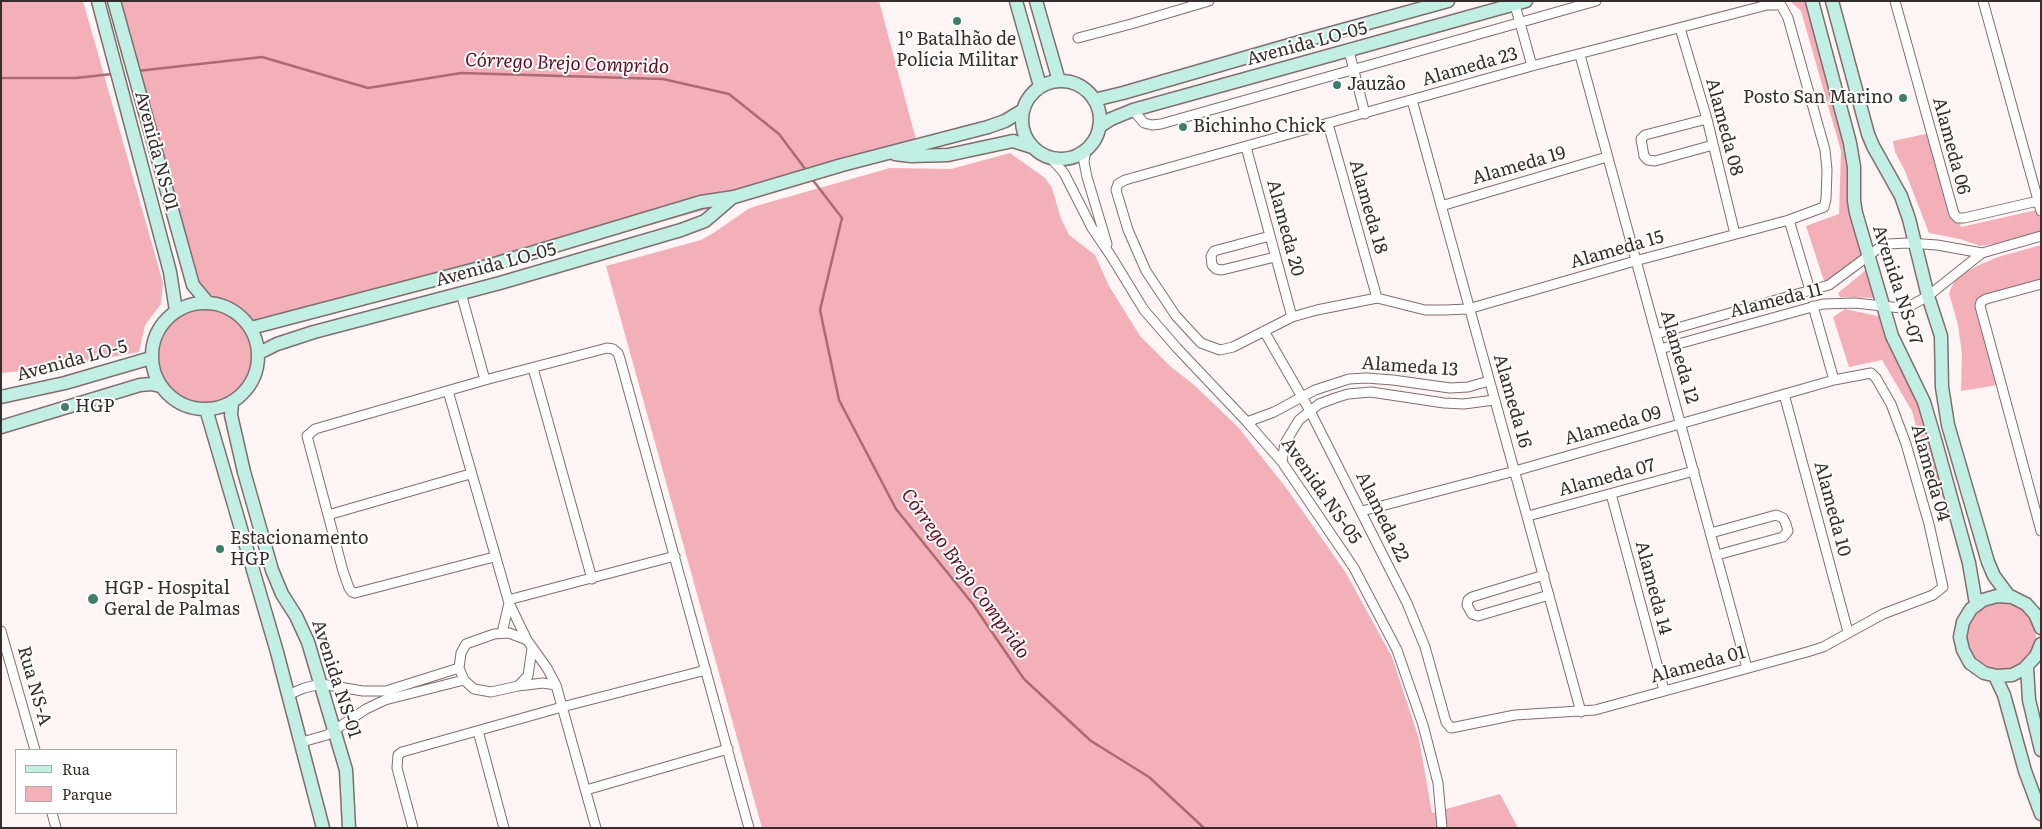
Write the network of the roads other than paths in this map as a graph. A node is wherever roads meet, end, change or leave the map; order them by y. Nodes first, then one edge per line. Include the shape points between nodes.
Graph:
1 (98, 1) edge
2 (114, 1) edge
3 (1016, 1) edge
4 (1036, 1) edge
5 (1209, 1) edge
6 (1448, 1) edge
7 (1596, 1) edge
8 (1812, 1) edge
9 (1832, 1) edge
10 (1895, 1) edge
11 (1983, 1) edge
12 (1520, 3) edge
13 (1781, 5) joint
14 (1520, 22) junction
15 (1680, 28) junction
16 (1078, 38) dead end
17 (1349, 51) junction
18 (1580, 55) junction
19 (1532, 66) junction
20 (1354, 70) junction
21 (1059, 81) junction
22 (1040, 86) junction
23 (1094, 100) junction
24 (1412, 100) junction
25 (1023, 110) junction
26 (1133, 110) junction
27 (1365, 114) junction
28 (1707, 119) junction
29 (1328, 124) junction
30 (1099, 127) junction
31 (1713, 145) junction
32 (1032, 146) junction
33 (1246, 147) junction
34 (1086, 149) junction
35 (891, 153) junction
36 (1050, 158) junction
37 (1607, 158) junction
38 (734, 197) junction
39 (2038, 201) junction
40 (1441, 206) junction
41 (2041, 211) edge
42 (1790, 220) junction
43 (1735, 234) junction
44 (1270, 236) junction
45 (2041, 236) edge
46 (1914, 243) junction
47 (1982, 253) junction
48 (1111, 256) junction
49 (1275, 256) junction
50 (1868, 256) junction
51 (1635, 261) junction
52 (2041, 284) edge
53 (1810, 290) junction
54 (461, 293) junction
55 (1928, 296) junction
56 (1377, 298) junction
57 (208, 302) junction
58 (1813, 306) junction
59 (1882, 307) junction
60 (1468, 308) junction
61 (176, 311) junction
62 (1732, 313) junction
63 (1292, 317) junction
64 (1736, 327) junction
65 (251, 328) junction
66 (1264, 331) junction
67 (1656, 334) junction
68 (1660, 349) junction
69 (1220, 350) joint
70 (260, 353) junction
71 (152, 358) junction
72 (533, 368) junction
73 (1872, 373) joint
74 (485, 380) junction
75 (1488, 380) junction
76 (1834, 380) junction
77 (160, 386) junction
78 (448, 391) junction
79 (1784, 394) junction
80 (1302, 396) junction
81 (1, 397) edge
82 (1494, 400) junction
83 (232, 403) junction
84 (206, 409) junction
85 (1310, 411) junction
86 (1247, 422) junction
87 (1681, 424) junction
88 (1, 427) edge
89 (1282, 462) junction
90 (1515, 471) junction
91 (1694, 471) junction
92 (470, 474) junction
93 (1611, 494) junction
94 (1362, 511) junction
95 (328, 515) junction
96 (1528, 516) junction
97 (2041, 531) edge
98 (1712, 532) junction
99 (1718, 555) junction
100 (675, 556) junction
101 (494, 557) junction
102 (1544, 575) junction
103 (592, 579) junction
104 (1943, 587) joint
105 (1549, 595) junction
106 (2009, 596) junction
107 (508, 601) junction
108 (1976, 604) junction
109 (2038, 614) edge
110 (2041, 628) edge
111 (1, 631) edge
112 (1848, 632) junction
113 (502, 633) junction
114 (530, 644) junction
115 (2040, 648) edge
116 (2027, 667) junction
117 (459, 668) junction
118 (1747, 668) junction
119 (706, 670) junction
120 (1995, 676) junction
121 (464, 680) junction
122 (321, 684) junction
123 (556, 685) junction
124 (518, 686) junction
125 (1664, 690) junction
126 (288, 695) junction
127 (562, 707) junction
128 (1581, 712) junction
129 (1449, 727) joint
130 (335, 730) junction
131 (478, 731) junction
132 (302, 742) junction
133 (35, 749) edge
134 (728, 749) junction
135 (2041, 750) edge
136 (586, 790) junction
137 (52, 814) edge
138 (2041, 814) edge
139 (56, 828) edge
140 (323, 828) edge
141 (349, 828) edge
142 (413, 828) edge
143 (504, 828) edge
144 (596, 828) edge
145 (749, 828) edge
146 (1442, 828) edge

1 - 61 street, Avenida NS-01 via 170,272
2 - 57 street, Avenida NS-01 via 194,285
3 - 22 street
4 - 21 street
5 - 16 street
6 - 23 street, Avenida LO-05
7 - 14 street
8 - 50 street, Avenida NS-07 via 1850,143 1854,205
9 - 46 street, Avenida NS-07 via 1872,146 1901,196
10 - 39 street, Alameda 06 via 1954,214 1964,218
11 - 39 street
12 - 14 street
12 - 17 street, Avenida LO-05
13 - 15 street, Alameda 23 via 1750,8
13 - 42 street, Alameda 15 via 1791,26 1827,170 1824,206
14 - 19 street
14 - 20 street
15 - 18 street, Alameda 23
15 - 28 street, Alameda 08
17 - 20 street
17 - 26 street, Avenida LO-05
18 - 19 street, Alameda 23
18 - 37 street, Alameda 12
19 - 24 street, Alameda 23
20 - 26 street via 1162,124 1144,123
20 - 27 street
21 - 22 street
21 - 23 street via 1081,86
22 - 25 street via 1029,96
23 - 30 street via 1100,114
24 - 27 street, Alameda 23
24 - 40 street, Alameda 16
25 - 32 street via 1025,136
25 - 35 street, Avenida LO-05 via 988,127
26 - 30 street, Avenida LO-05
27 - 29 street, Alameda 23
28 - 31 street, Alameda 08
28 - 31 street via 1645,135 1641,139 1644,156 1655,161
29 - 33 street, Alameda 23
29 - 56 street, Alameda 18
30 - 34 street
31 - 43 street, Alameda 08
32 - 35 street, Avenida LO-05 via 1013,141 939,156
32 - 36 street
33 - 44 street, Alameda 20
33 - 69 street, Alameda 23 via 1125,180 1118,184 1116,190 1136,250 1160,295 1193,336 1201,343
34 - 36 street via 1063,159
34 - 48 street, Avenida NS-05 via 1086,177
35 - 38 street, Avenida LO-05
36 - 48 street, Avenida NS-05 via 1064,173 1092,228
37 - 40 street, Alameda 19
37 - 51 street, Alameda 12
38 - 54 street, Avenida LO-05 via 705,221 681,230
38 - 65 street, Avenida LO-05 via 701,202 508,260
39 - 41 street
40 - 60 street, Alameda 16
42 - 43 street, Alameda 15
42 - 53 street
43 - 51 street, Alameda 15
44 - 49 street, Alameda 20
44 - 49 street via 1214,252 1212,264 1222,270
45 - 47 street
46 - 47 street, Alameda 11
46 - 50 street, Alameda 11 via 1888,244
46 - 55 street, Avenida NS-07
47 - 55 street, Alameda 11
48 - 86 street, Avenida NS-05 via 1144,310
49 - 63 street, Alameda 20
50 - 53 street, Alameda 11 via 1834,282
50 - 59 street, Avenida NS-07
51 - 60 street, Alameda 15
51 - 67 street, Alameda 12
52 - 97 street via 1986,299 1980,305
53 - 62 street, Alameda 11
54 - 70 street, Avenida LO-05 via 314,332
54 - 74 street
55 - 59 street, Alameda 11 via 1910,306
55 - 106 street, Avenida NS-07 via 1941,336 1942,387 1948,425 1988,562
56 - 60 street, Alameda 15 via 1425,310
56 - 63 street, Alameda 15
57 - 61 street via 191,304
57 - 65 street via 233,310
58 - 59 street, Alameda 11 via 1846,303
58 - 64 street, Alameda 11
58 - 76 street
59 - 108 street, Avenida NS-07 via 1896,346 1924,402 1970,564
60 - 75 street, Alameda 16
61 - 71 street via 164,321 158,332
62 - 64 street
62 - 67 street, Alameda 11
63 - 66 street, Alameda 15
64 - 68 street, Alameda 11
65 - 70 street
66 - 69 street, Alameda 15
66 - 80 street, Alameda 22
67 - 68 street, Alameda 12
68 - 87 street, Alameda 12
70 - 83 street via 259,365 248,387
71 - 77 street
71 - 81 street, Avenida LO-5
72 - 74 street
72 - 100 street via 607,348 618,353
72 - 103 street
73 - 76 street, Alameda 09
73 - 104 street, Alameda 04 via 1891,404 1906,444
74 - 78 street
75 - 80 street, Alameda 13 via 1468,387 1450,388 1393,380 1349,379
75 - 82 street, Alameda 16
76 - 79 street, Alameda 09
77 - 84 street via 186,407
77 - 88 street via 140,386
78 - 92 street
78 - 95 street via 310,433 307,439
79 - 87 street, Alameda 09
79 - 112 street, Alameda 10
80 - 85 street, Alameda 22
80 - 86 street, Alameda 13
82 - 85 street, Alameda 13 via 1444,403 1359,392 1319,404
82 - 90 street, Alameda 16
83 - 84 street
83 - 122 street, Avenida NS-01 via 231,415 242,462 272,570 308,642
84 - 126 street
85 - 89 street, Alameda 13 via 1294,427 1285,443
85 - 94 street, Alameda 22
86 - 89 street, Avenida NS-05
87 - 90 street, Alameda 09
87 - 91 street, Alameda 12
89 - 146 street, Avenida NS-05 via 1354,568 1397,650 1423,725 1438,783
90 - 94 street, Alameda 09
90 - 96 street, Alameda 16
91 - 93 street, Alameda 07
91 - 98 street, Alameda 12
92 - 95 street
92 - 101 street
93 - 96 street, Alameda 07
93 - 125 street, Alameda 14
94 - 129 street, Alameda 22 via 1417,624
95 - 101 street via 348,588 355,593
96 - 102 street, Alameda 16
98 - 99 street, Alameda 12
98 - 99 street via 1776,515 1783,518 1787,528 1783,537
99 - 118 street, Alameda 12
100 - 103 street
100 - 119 street
101 - 107 street
102 - 105 street, Alameda 16
102 - 105 street via 1472,597 1467,605 1472,614 1478,616
103 - 107 street
104 - 112 street, Alameda 01 via 1933,595 1896,608
105 - 128 street, Alameda 16
106 - 108 street via 1994,596
106 - 109 street, Avenida NS-07
107 - 113 street
107 - 114 street
108 - 120 street via 1962,625 1962,648 1974,666
109 - 110 street, Avenida NS-07
111 - 133 street, Rua NS-A
112 - 118 street, Alameda 01 via 1818,649
113 - 114 street via 509,633
113 - 117 street via 466,644
114 - 123 street
114 - 124 street via 528,676
115 - 116 street
116 - 120 street via 2012,675
116 - 135 street via 2029,700
117 - 121 street
117 - 122 street via 380,692
118 - 125 street, Alameda 01
119 - 127 street
119 - 134 street
120 - 138 street via 2004,695 2025,771
121 - 124 street via 474,689 491,692
121 - 130 street via 385,700
122 - 126 street
122 - 130 street, Avenida NS-01
123 - 124 street
123 - 127 street
125 - 128 street, Alameda 01
126 - 132 street
127 - 131 street
127 - 136 street
128 - 129 street, Alameda 01 via 1515,715
130 - 132 street
130 - 141 street, Avenida NS-01 via 346,770
131 - 142 street via 398,755 398,773
131 - 143 street
132 - 140 street
134 - 136 street
134 - 145 street
136 - 144 street
137 - 139 street

